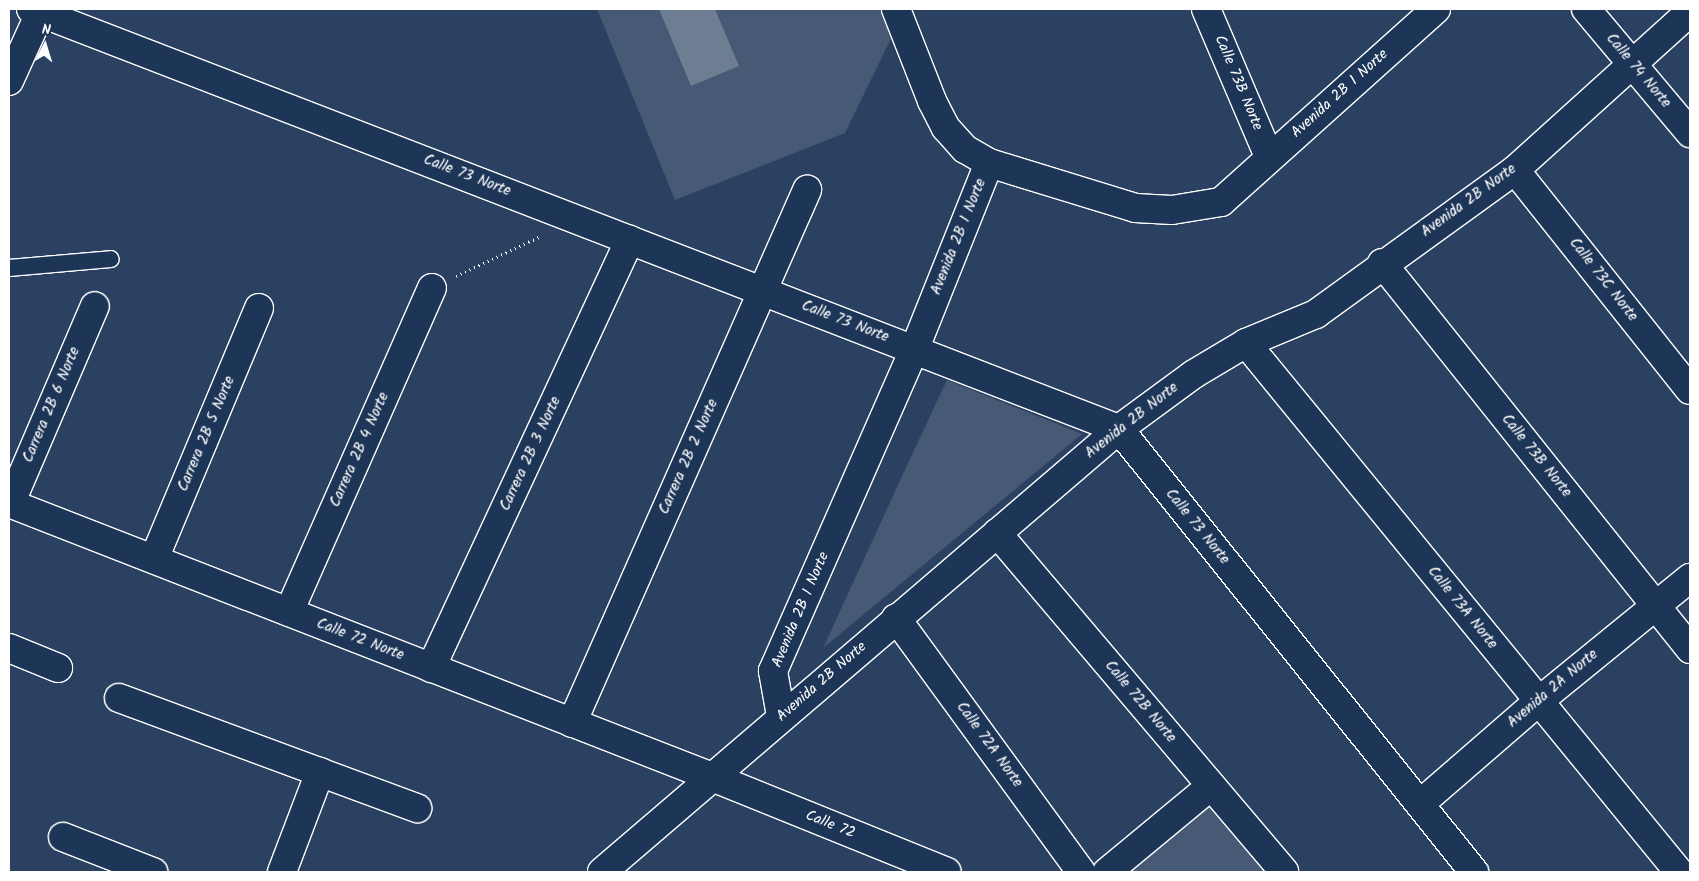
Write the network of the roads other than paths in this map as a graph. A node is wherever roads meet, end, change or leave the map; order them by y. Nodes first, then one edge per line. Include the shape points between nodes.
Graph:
1 (896, 9) edge
2 (1206, 9) edge
3 (1436, 9) edge
4 (1586, 9) edge
5 (36, 11) edge
6 (1690, 12) edge
7 (1634, 65) junction
8 (9, 81) edge
9 (1690, 133) edge
10 (1269, 157) junction
11 (989, 163) junction
12 (1515, 170) junction
13 (806, 190) dead end
14 (630, 240) junction
15 (111, 259) dead end
16 (1382, 263) junction
17 (9, 268) edge
18 (432, 288) road end
19 (762, 290) junction
20 (95, 306) dead end
21 (259, 308) dead end
22 (1246, 343) junction
23 (915, 348) junction
24 (1690, 390) edge
25 (1119, 429) junction
26 (9, 503) edge
27 (997, 533) junction
28 (154, 559) junction
29 (1690, 578) edge
30 (1654, 605) junction
31 (289, 612) junction
32 (896, 618) junction
33 (9, 648) edge
34 (1690, 649) edge
35 (58, 668) dead end
36 (431, 668) junction
37 (119, 698) dead end
38 (1539, 701) junction
39 (781, 716) junction
40 (572, 723) junction
41 (320, 772) junction
42 (712, 777) junction
43 (1211, 786) junction
44 (1420, 804) junction
45 (417, 808) dead end
46 (63, 837) dead end
47 (153, 872) edge
48 (282, 872) edge
49 (602, 872) edge
50 (947, 872) edge
51 (1081, 872) edge
52 (1107, 872) edge
53 (1284, 872) edge
54 (1474, 872) edge
55 (1678, 872) edge

1 - 11 street via 946,128 965,149
2 - 10 street, Calle 73B Norte
3 - 10 street, Avenida 2B 1 Norte
4 - 7 street, Calle 74 Norte
5 - 8 street
5 - 14 street, Calle 73 Norte
6 - 7 street, Avenida 2B Norte
7 - 9 street, Calle 74 Norte
7 - 12 street, Avenida 2B Norte
10 - 11 street, Avenida 2B 1 Norte via 1221,202 1172,210 1135,208
11 - 23 street, Avenida 2B 1 Norte
12 - 16 street, Avenida 2B Norte
12 - 24 street, Calle 73C Norte
13 - 19 street, Carrera 2B 2 Norte
14 - 19 street, Calle 73 Norte
14 - 36 street, Carrera 2B 3 Norte
15 - 17 lane
16 - 22 street, Avenida 2B Norte via 1316,314
16 - 30 street, Calle 73B Norte
18 - 31 street, Carrera 2B 4 Norte
19 - 23 street, Calle 73 Norte
19 - 40 street, Carrera 2B 2 Norte
20 - 26 street, Carrera 2B 6 Norte
21 - 28 street, Carrera 2B 5 Norte
22 - 25 street, Avenida 2B Norte via 1194,374
22 - 38 street, Calle 73A Norte
23 - 25 street, Calle 73 Norte
23 - 39 street, Avenida 2B 1 Norte via 773,671
25 - 27 street, Avenida 2B Norte
25 - 44 street, Calle 73 Norte
26 - 28 street, Calle 72 Norte
27 - 32 street, Avenida 2B Norte
27 - 43 street, Calle 72B Norte
28 - 31 street, Calle 72 Norte
29 - 30 street, Avenida 2A Norte
30 - 34 street, Calle 73B Norte
30 - 38 street, Avenida 2A Norte
31 - 36 street, Calle 72 Norte
32 - 39 street, Avenida 2B Norte
32 - 51 street, Calle 72A Norte
33 - 35 street
36 - 40 street, Calle 72 Norte
37 - 41 street
38 - 44 street, Avenida 2A Norte
38 - 55 street, Calle 73A Norte
39 - 42 street, Avenida 2B Norte
40 - 42 street, Calle 72 Norte
41 - 45 street
41 - 48 street
42 - 49 street, Avenida 2B Norte
42 - 50 street, Calle 72
43 - 52 street
43 - 53 street, Calle 72B Norte
44 - 54 street, Calle 73 Norte
46 - 47 street

